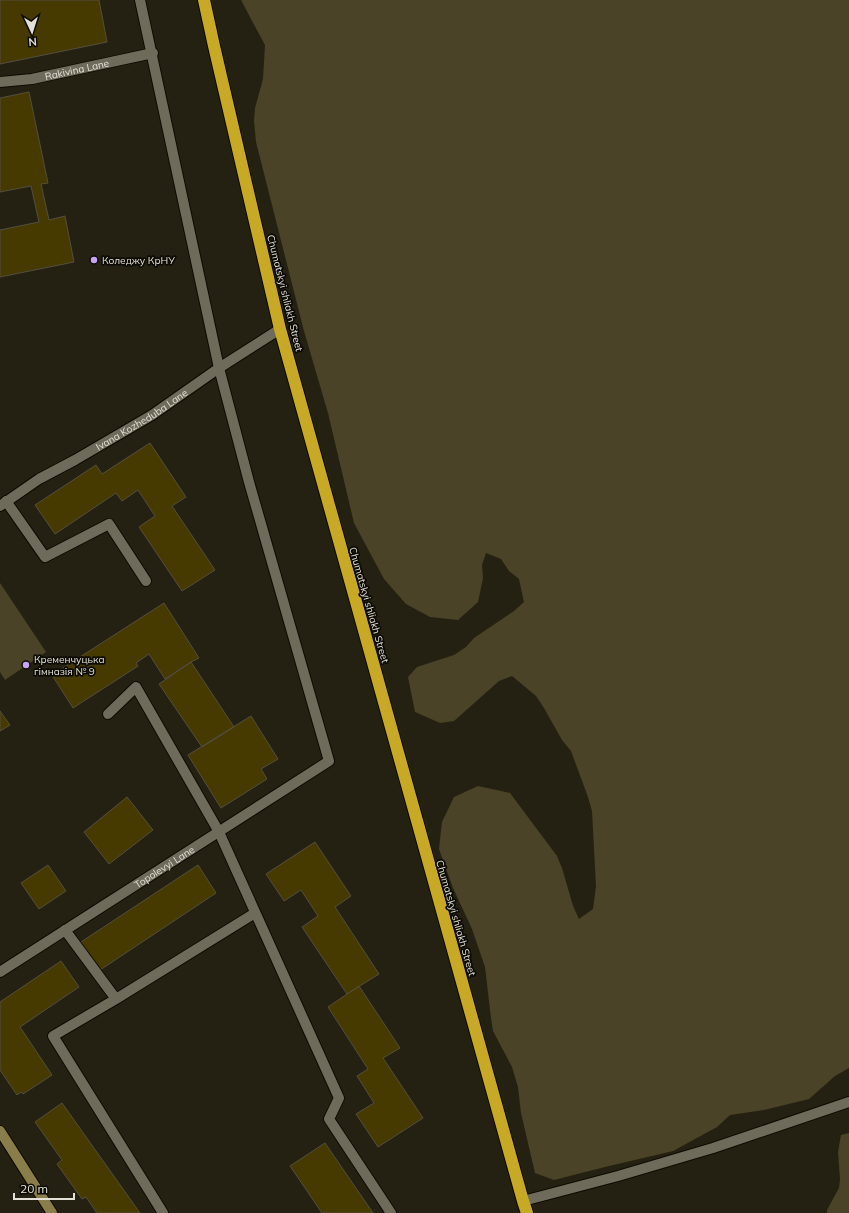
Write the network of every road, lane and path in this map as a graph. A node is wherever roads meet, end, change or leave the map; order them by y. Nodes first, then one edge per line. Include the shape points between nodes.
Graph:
1 (140, 0) edge
2 (204, 0) edge
3 (153, 53) junction
4 (0, 82) edge
5 (280, 329) junction
6 (219, 368) junction
7 (3, 503) edge
8 (146, 581) dead end
9 (108, 714) dead end
10 (219, 832) junction
11 (255, 914) junction
12 (65, 930) junction
13 (0, 972) edge
14 (116, 999) junction
15 (849, 1102) edge
16 (0, 1131) edge
17 (522, 1201) junction
18 (52, 1213) edge
19 (163, 1213) edge
20 (391, 1213) edge
21 (527, 1213) edge

1 - 3 street
2 - 5 highway, Chumatskyi shliakh Street
3 - 4 street, Rakivina Lane via 32,78
3 - 6 street
5 - 6 street, Ivana Kozheduba Lane
5 - 17 highway, Chumatskyi shliakh Street
6 - 7 street, Ivana Kozheduba Lane via 152,415 39,479
6 - 10 street, Topolevyi Lane via 329,762
7 - 8 street via 45,557 109,524
9 - 10 street via 136,687
10 - 11 street
10 - 12 street, Topolevyi Lane
11 - 14 street
11 - 20 street via 339,1098 329,1118
12 - 13 street, Topolevyi Lane
12 - 14 street
14 - 19 street via 53,1036
15 - 17 street via 713,1148
16 - 18 main road
17 - 21 highway, Chumatskyi shliakh Street

